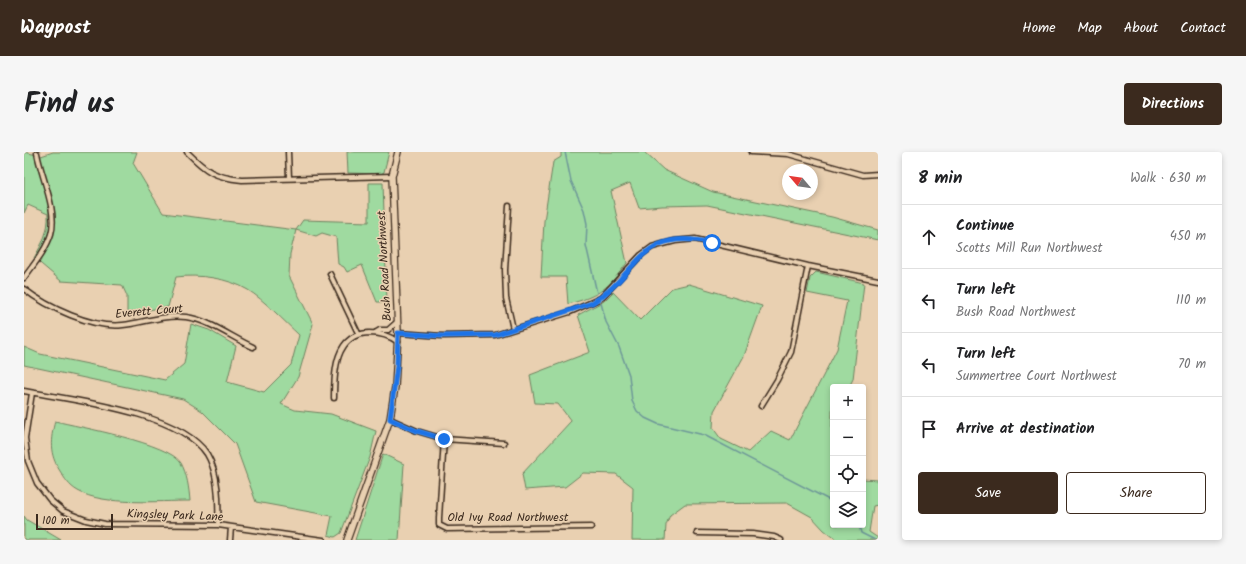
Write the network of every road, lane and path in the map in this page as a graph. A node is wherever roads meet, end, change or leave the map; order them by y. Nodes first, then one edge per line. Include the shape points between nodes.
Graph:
1 (187, 152) edge
2 (288, 152) edge
3 (398, 152) edge
4 (751, 152) edge
5 (37, 153) edge
6 (878, 174) edge
7 (392, 176) junction
8 (289, 178) junction
9 (509, 206) dead end
10 (808, 266) junction
11 (330, 274) dead end
12 (24, 278) edge
13 (878, 280) edge
14 (24, 289) edge
15 (397, 322) junction
16 (513, 329) junction
17 (375, 333) junction
18 (398, 333) junction
19 (358, 334) junction
20 (398, 342) junction
21 (253, 347) dead end
22 (24, 391) edge
23 (32, 393) junction
24 (334, 398) dead end
25 (761, 406) dead end
26 (390, 419) junction
27 (444, 439) junction
28 (504, 443) dead end
29 (218, 525) junction
30 (231, 527) junction
31 (591, 527) dead end
32 (697, 533) dead end
33 (230, 540) edge
34 (323, 540) edge
35 (347, 540) edge
36 (781, 540) edge

1 - 8 street via 202,167 222,178
2 - 8 street
3 - 7 street, Bush Road Northwest
4 - 6 street via 788,154 863,175
5 - 12 street via 53,215 52,233 45,249
7 - 8 street
7 - 15 street, Bush Road Northwest
9 - 16 street via 505,270 506,298
10 - 13 street
10 - 16 street via 695,239 674,240 652,247 601,298 592,303
10 - 25 street via 791,352
11 - 19 street
14 - 21 street, Everett Court via 58,311 95,322 120,326 165,317 186,317 204,322
15 - 17 street via 388,330
15 - 18 street, Bush Road Northwest
16 - 18 street via 495,335 442,336
17 - 19 street
17 - 20 street via 390,335
18 - 20 street, Bush Road Northwest
19 - 24 street via 345,343 339,354
20 - 26 street, Bush Road Northwest
22 - 23 street
23 - 29 street via 114,408 172,426 190,436 207,454 216,478
23 - 29 street, Kingsley Park Lane via 25,438 28,461 37,483 50,500 63,511 105,524
26 - 27 street
26 - 35 street, Bush Road Northwest
27 - 28 street
27 - 31 street, Old Ivy Road Northwest via 438,518 442,527
29 - 30 street, Kingsley Park Lane
30 - 33 street
30 - 34 street, Kingsley Park Lane
32 - 36 street via 753,534

